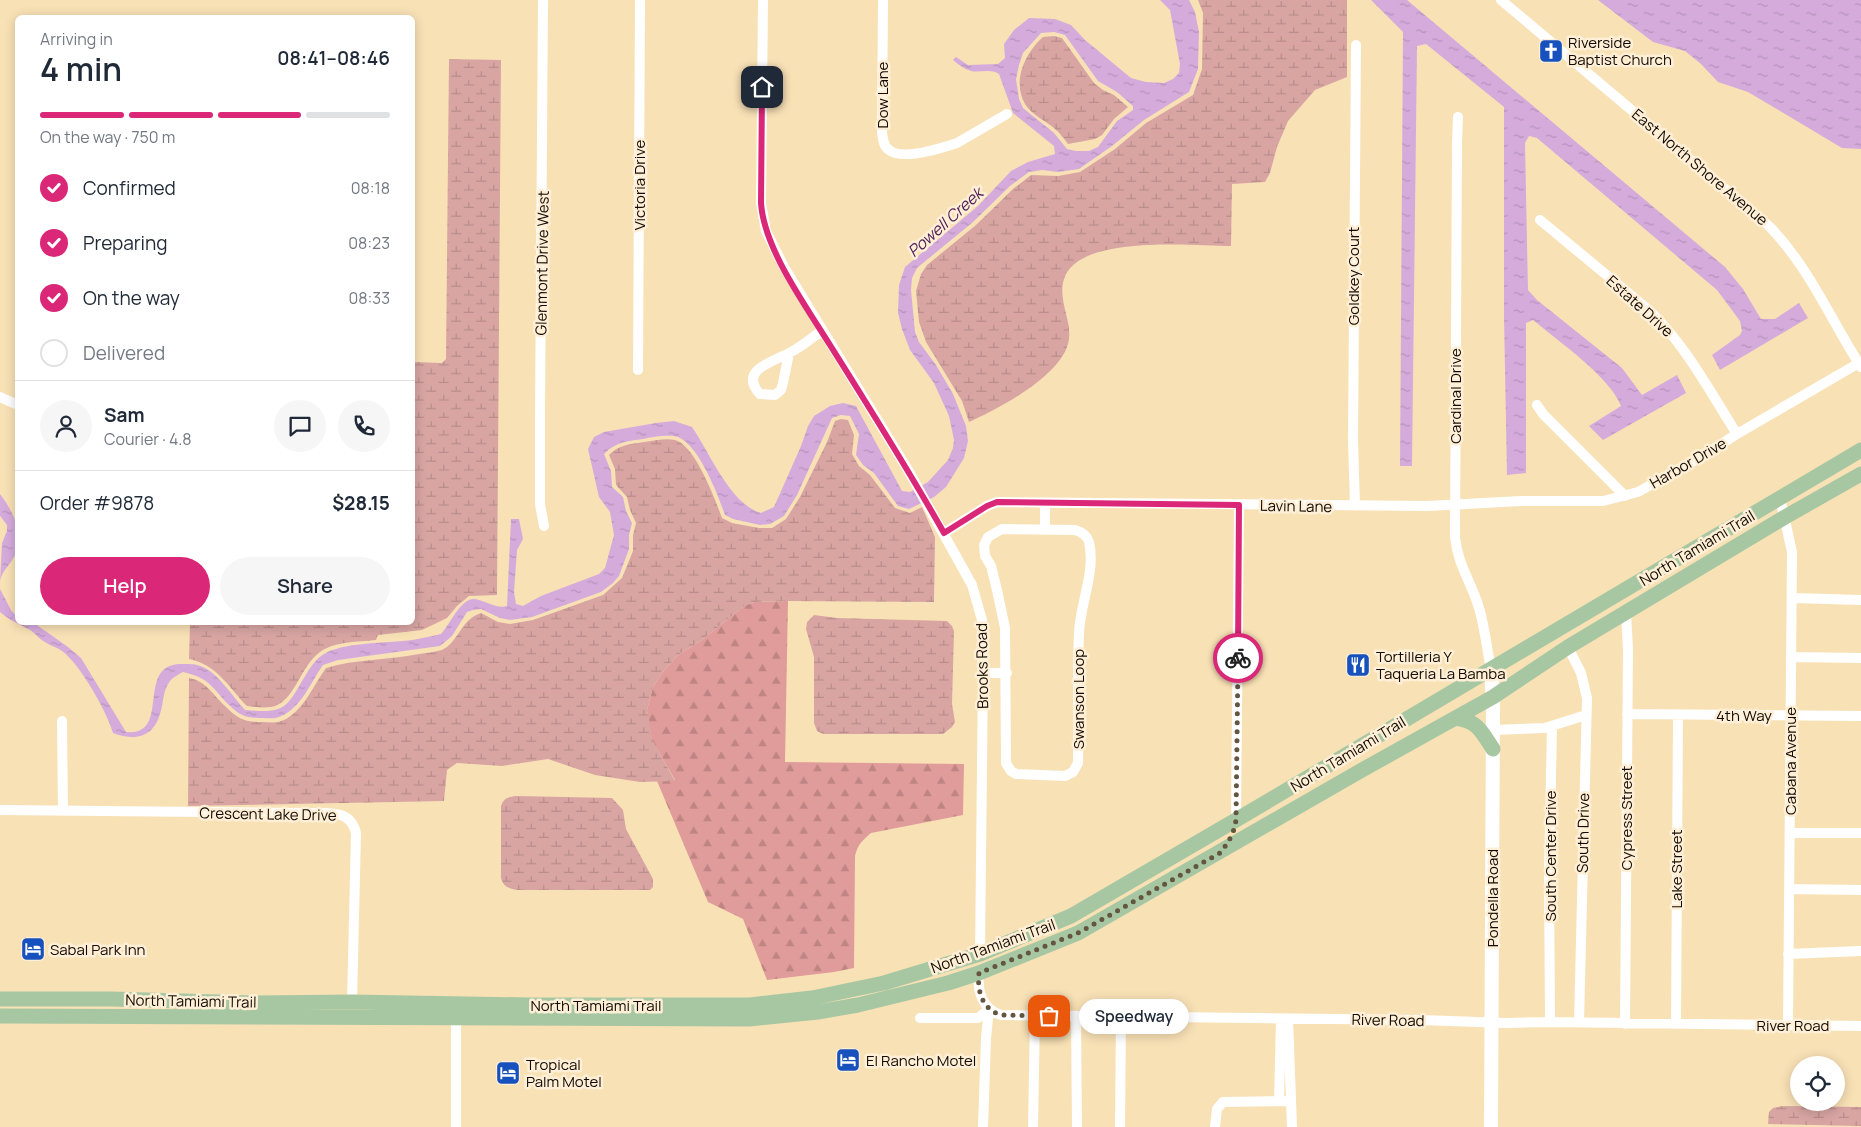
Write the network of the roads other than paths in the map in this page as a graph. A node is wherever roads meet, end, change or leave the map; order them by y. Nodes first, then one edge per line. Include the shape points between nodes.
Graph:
1 (543, 0) edge
2 (640, 0) edge
3 (763, 0) edge
4 (883, 0) edge
5 (1500, 0) edge
6 (1356, 45) dead end
7 (1007, 114) dead end
8 (1458, 117) dead end
9 (1540, 220) dead end
10 (822, 331) junction
11 (789, 353) dead end
12 (1860, 365) edge
13 (638, 370) dead end
14 (0, 397) edge
15 (15, 404) edge
16 (1537, 405) dead end
17 (1737, 434) junction
18 (1861, 450) edge
19 (1861, 474) edge
20 (1625, 496) junction
21 (1780, 498) junction
22 (1045, 503) junction
23 (1239, 505) junction
24 (1355, 506) junction
25 (1455, 506) junction
26 (1785, 517) junction
27 (544, 526) dead end
28 (1045, 530) junction
29 (944, 533) junction
30 (1792, 598) junction
31 (1861, 600) edge
32 (1626, 612) junction
33 (1568, 647) junction
34 (1791, 657) junction
35 (1861, 658) edge
36 (1491, 670) junction
37 (983, 673) junction
38 (1007, 673) junction
39 (1493, 697) junction
40 (1627, 714) junction
41 (1678, 714) junction
42 (1586, 715) junction
43 (1791, 715) junction
44 (1861, 716) edge
45 (1456, 718) junction
46 (62, 721) dead end
47 (1552, 726) junction
48 (1493, 730) junction
49 (1493, 749) junction
50 (0, 810) edge
51 (63, 811) junction
52 (1236, 820) junction
53 (1790, 833) junction
54 (1861, 833) edge
55 (1220, 853) junction
56 (1789, 889) junction
57 (1861, 890) edge
58 (1012, 940) junction
59 (1861, 951) edge
60 (980, 954) junction
61 (1788, 954) junction
62 (979, 973) junction
63 (948, 983) junction
64 (0, 999) edge
65 (167, 1001) junction
66 (214, 1001) junction
67 (352, 1002) junction
68 (705, 1005) junction
69 (750, 1005) junction
70 (989, 1009) junction
71 (456, 1011) junction
72 (0, 1016) edge
73 (1035, 1016) junction
74 (1076, 1016) junction
75 (125, 1017) junction
76 (174, 1017) junction
77 (1121, 1017) junction
78 (920, 1018) dead end
79 (668, 1019) junction
80 (712, 1019) junction
81 (1284, 1019) junction
82 (1491, 1022) junction
83 (1550, 1022) junction
84 (1579, 1022) junction
85 (1624, 1024) junction
86 (1676, 1024) junction
87 (1788, 1026) junction
88 (1861, 1026) edge
89 (1279, 1062) junction
90 (1290, 1062) junction
91 (1279, 1101) junction
92 (1291, 1101) junction
93 (456, 1127) edge
94 (983, 1127) edge
95 (1033, 1127) edge
96 (1077, 1127) edge
97 (1120, 1127) edge
98 (1214, 1127) edge
99 (1292, 1127) edge
100 (1491, 1127) edge

1 - 27 street, Glenmont Drive West via 540,504
2 - 13 street, Victoria Drive
3 - 10 street, Brooks Road via 763,222 784,267
4 - 7 street, Dow Lane via 882,132 883,143 889,150 908,154 948,146
5 - 12 street, East North Shore Avenue via 1783,240
6 - 24 street, Goldkey Court
8 - 25 street, Cardinal Drive
9 - 17 street, Estate Drive via 1665,326 1684,349
10 - 11 street
10 - 29 street, Brooks Road
12 - 17 street, Harbor Drive
14 - 15 street
16 - 20 street
17 - 20 street, Harbor Drive via 1700,458
18 - 21 main road, North Tamiami Trail
19 - 26 main road, North Tamiami Trail
20 - 25 street, Lavin Lane via 1603,501
21 - 26 street, Cabana Avenue
21 - 36 main road, North Tamiami Trail
22 - 23 street, Lavin Lane
22 - 28 street
22 - 29 street, Lavin Lane via 997,502
23 - 24 street, Lavin Lane
23 - 52 street
24 - 25 street, Lavin Lane
25 - 36 street, Cardinal Drive via 1458,558 1480,612
26 - 30 street, Cabana Avenue via 1791,546
26 - 32 main road, North Tamiami Trail
28 - 38 street, Swanson Loop via 1002,529 988,537 984,545 1003,614
28 - 38 street, Swanson Loop via 1081,532 1089,542 1090,570 1079,632 1078,763 1073,772 1022,775 1008,768
29 - 37 street, Brooks Road via 972,585 980,608
30 - 31 street
30 - 34 street, Cabana Avenue
32 - 33 main road, North Tamiami Trail
32 - 40 street, Cypress Street
33 - 39 main road, North Tamiami Trail
33 - 42 street, South Drive via 1581,673 1587,698
34 - 35 street
34 - 43 street, Cabana Avenue
36 - 39 main road, Pondella Road
36 - 52 main road, North Tamiami Trail
37 - 38 street
37 - 60 street, Brooks Road
39 - 45 main road, North Tamiami Trail
39 - 48 main road, Pondella Road
40 - 41 street, 4th Way
40 - 85 street, Cypress Street
41 - 43 street, 4th Way
41 - 86 street, Lake Street
42 - 47 street
42 - 84 street, South Drive
43 - 44 street, 4th Way
43 - 53 street, Cabana Avenue
45 - 49 main road via 1477,724
45 - 55 main road, North Tamiami Trail
46 - 51 street
47 - 48 street
47 - 83 street, South Center Drive
48 - 49 main road, Pondella Road
49 - 82 main road, Pondella Road
50 - 51 street, Crescent Lake Drive
51 - 67 street, Crescent Lake Drive via 347,816 356,833
52 - 55 main road via 1232,837
52 - 58 main road, North Tamiami Trail via 1071,916
53 - 54 street
53 - 56 street, Cabana Avenue
55 - 62 main road, North Tamiami Trail via 1078,933
56 - 57 street
56 - 61 street, Cabana Avenue
58 - 60 main road, North Tamiami Trail
58 - 62 main road via 1006,948 988,959
59 - 61 street
60 - 63 main road
60 - 69 main road, North Tamiami Trail via 884,984 812,998
61 - 87 street, Cabana Avenue
62 - 63 main road, North Tamiami Trail
62 - 70 street via 978,986
63 - 80 main road, North Tamiami Trail via 818,1012
64 - 65 main road, North Tamiami Trail
65 - 66 main road, North Tamiami Trail
65 - 75 main road via 156,1009 136,1010
66 - 67 main road, North Tamiami Trail
66 - 76 main road via 206,1006 184,1008
67 - 71 main road, North Tamiami Trail
68 - 69 main road, North Tamiami Trail
68 - 71 main road, North Tamiami Trail
68 - 79 main road via 693,1015
69 - 80 main road via 720,1011
70 - 73 street, River Road via 1001,1015
70 - 78 street via 978,1018
70 - 94 street
71 - 76 main road, North Tamiami Trail
71 - 79 main road, North Tamiami Trail
71 - 93 street
72 - 75 main road, North Tamiami Trail
73 - 74 street, River Road
73 - 95 street
74 - 77 street, River Road
74 - 96 street
75 - 76 main road, North Tamiami Trail
77 - 81 street, River Road
77 - 97 street
79 - 80 main road, North Tamiami Trail
81 - 82 street, River Road
81 - 89 street
81 - 90 street
82 - 83 street, River Road
82 - 100 main road, Pondella Road
83 - 84 street, River Road
84 - 85 street, River Road
85 - 86 street, River Road
86 - 87 street, River Road
87 - 88 street, River Road
89 - 90 street
89 - 91 street
90 - 92 street
91 - 92 street
91 - 98 street via 1223,1102 1217,1109
92 - 99 street

